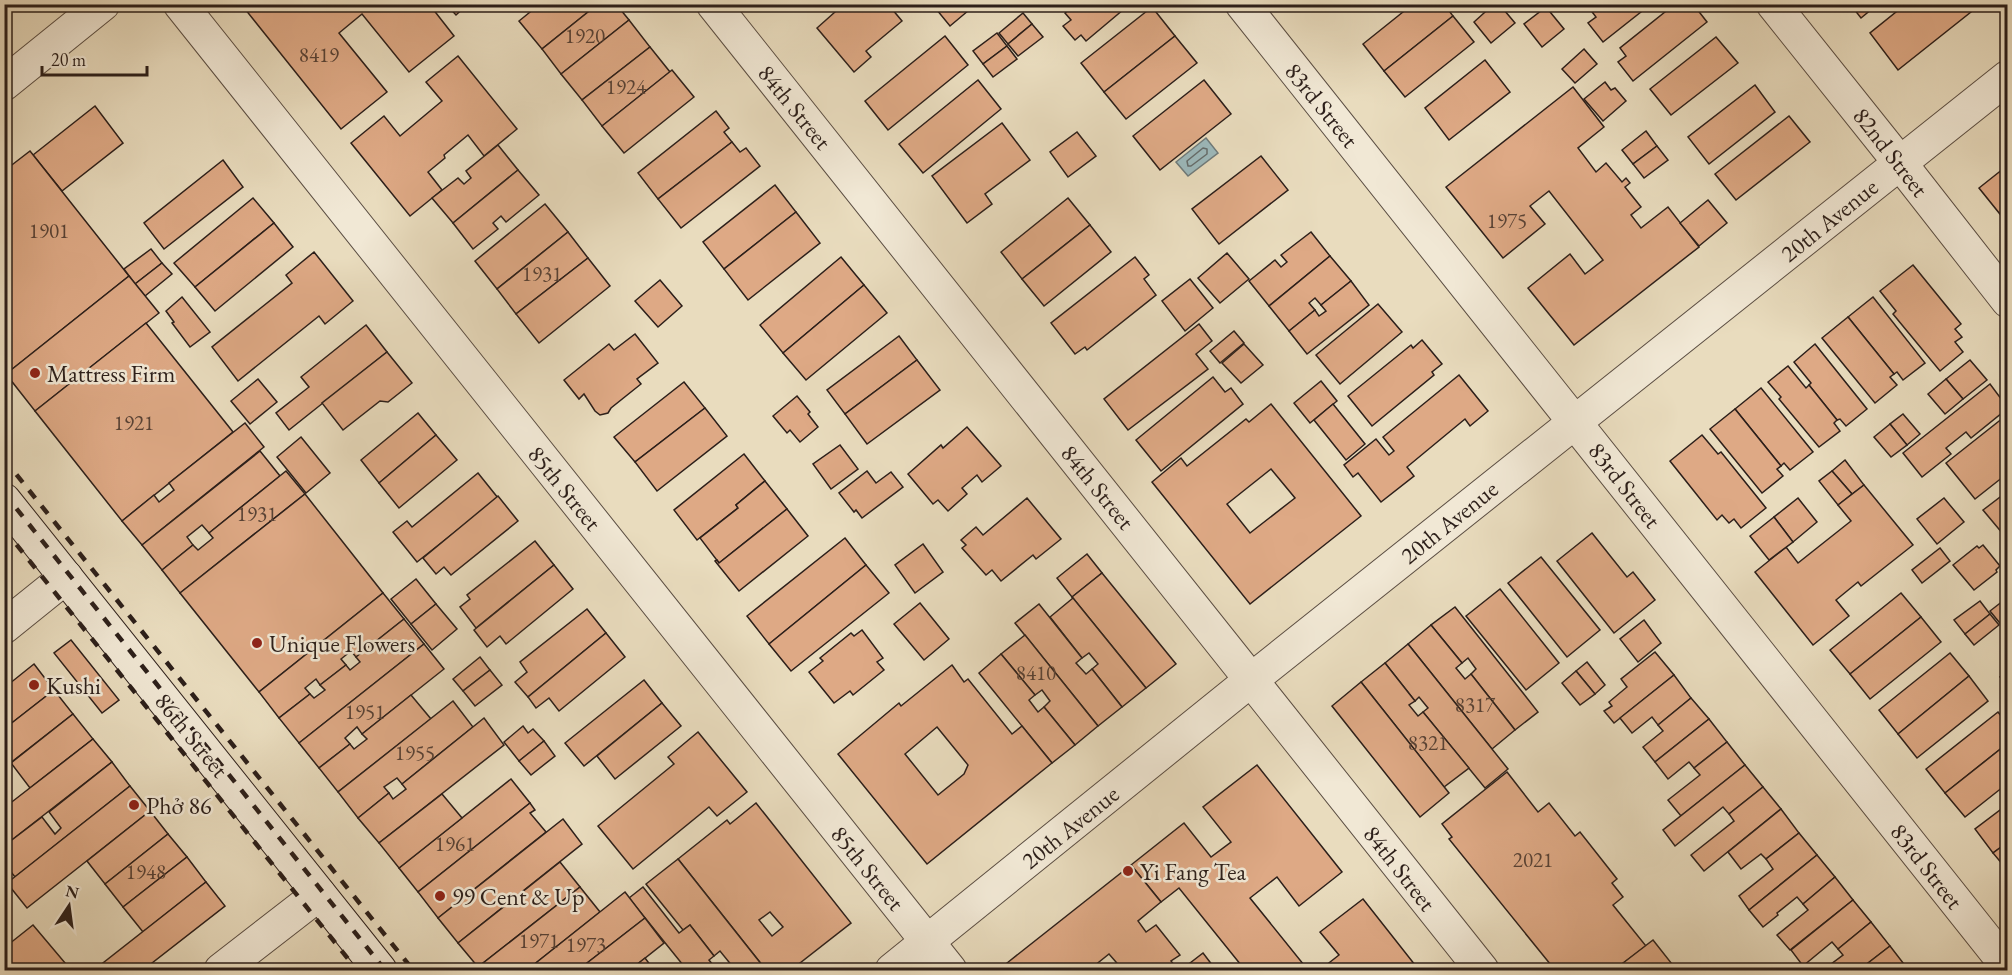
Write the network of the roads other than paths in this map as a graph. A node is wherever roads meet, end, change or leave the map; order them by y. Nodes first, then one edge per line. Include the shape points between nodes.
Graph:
1 (103, 4) edge
2 (180, 4) edge
3 (713, 4) edge
4 (1242, 4) edge
5 (1773, 4) edge
6 (2007, 77) edge
7 (4, 84) edge
8 (1900, 163) junction
9 (2007, 301) edge
10 (1575, 422) junction
11 (4, 500) edge
12 (66, 577) junction
13 (4, 627) edge
14 (1251, 680) junction
15 (319, 894) junction
16 (928, 943) junction
17 (2007, 967) edge
18 (221, 970) edge
19 (380, 970) edge
20 (892, 970) edge
21 (950, 970) edge
22 (1482, 970) edge

1 - 7 street
2 - 16 street, 85th Street
3 - 14 street, 84th Street
4 - 10 street, 83rd Street
5 - 8 street, 82nd Street
6 - 8 street, 20th Avenue
8 - 9 street, 82nd Street
8 - 10 street, 20th Avenue
10 - 14 street, 20th Avenue
10 - 17 street, 83rd Street
11 - 12 street, 86th Street
12 - 13 street
12 - 15 street, 86th Street
14 - 16 street, 20th Avenue
14 - 22 street, 84th Street
15 - 18 street
15 - 19 street, 86th Street
16 - 20 street, 20th Avenue
16 - 21 street, 85th Street

